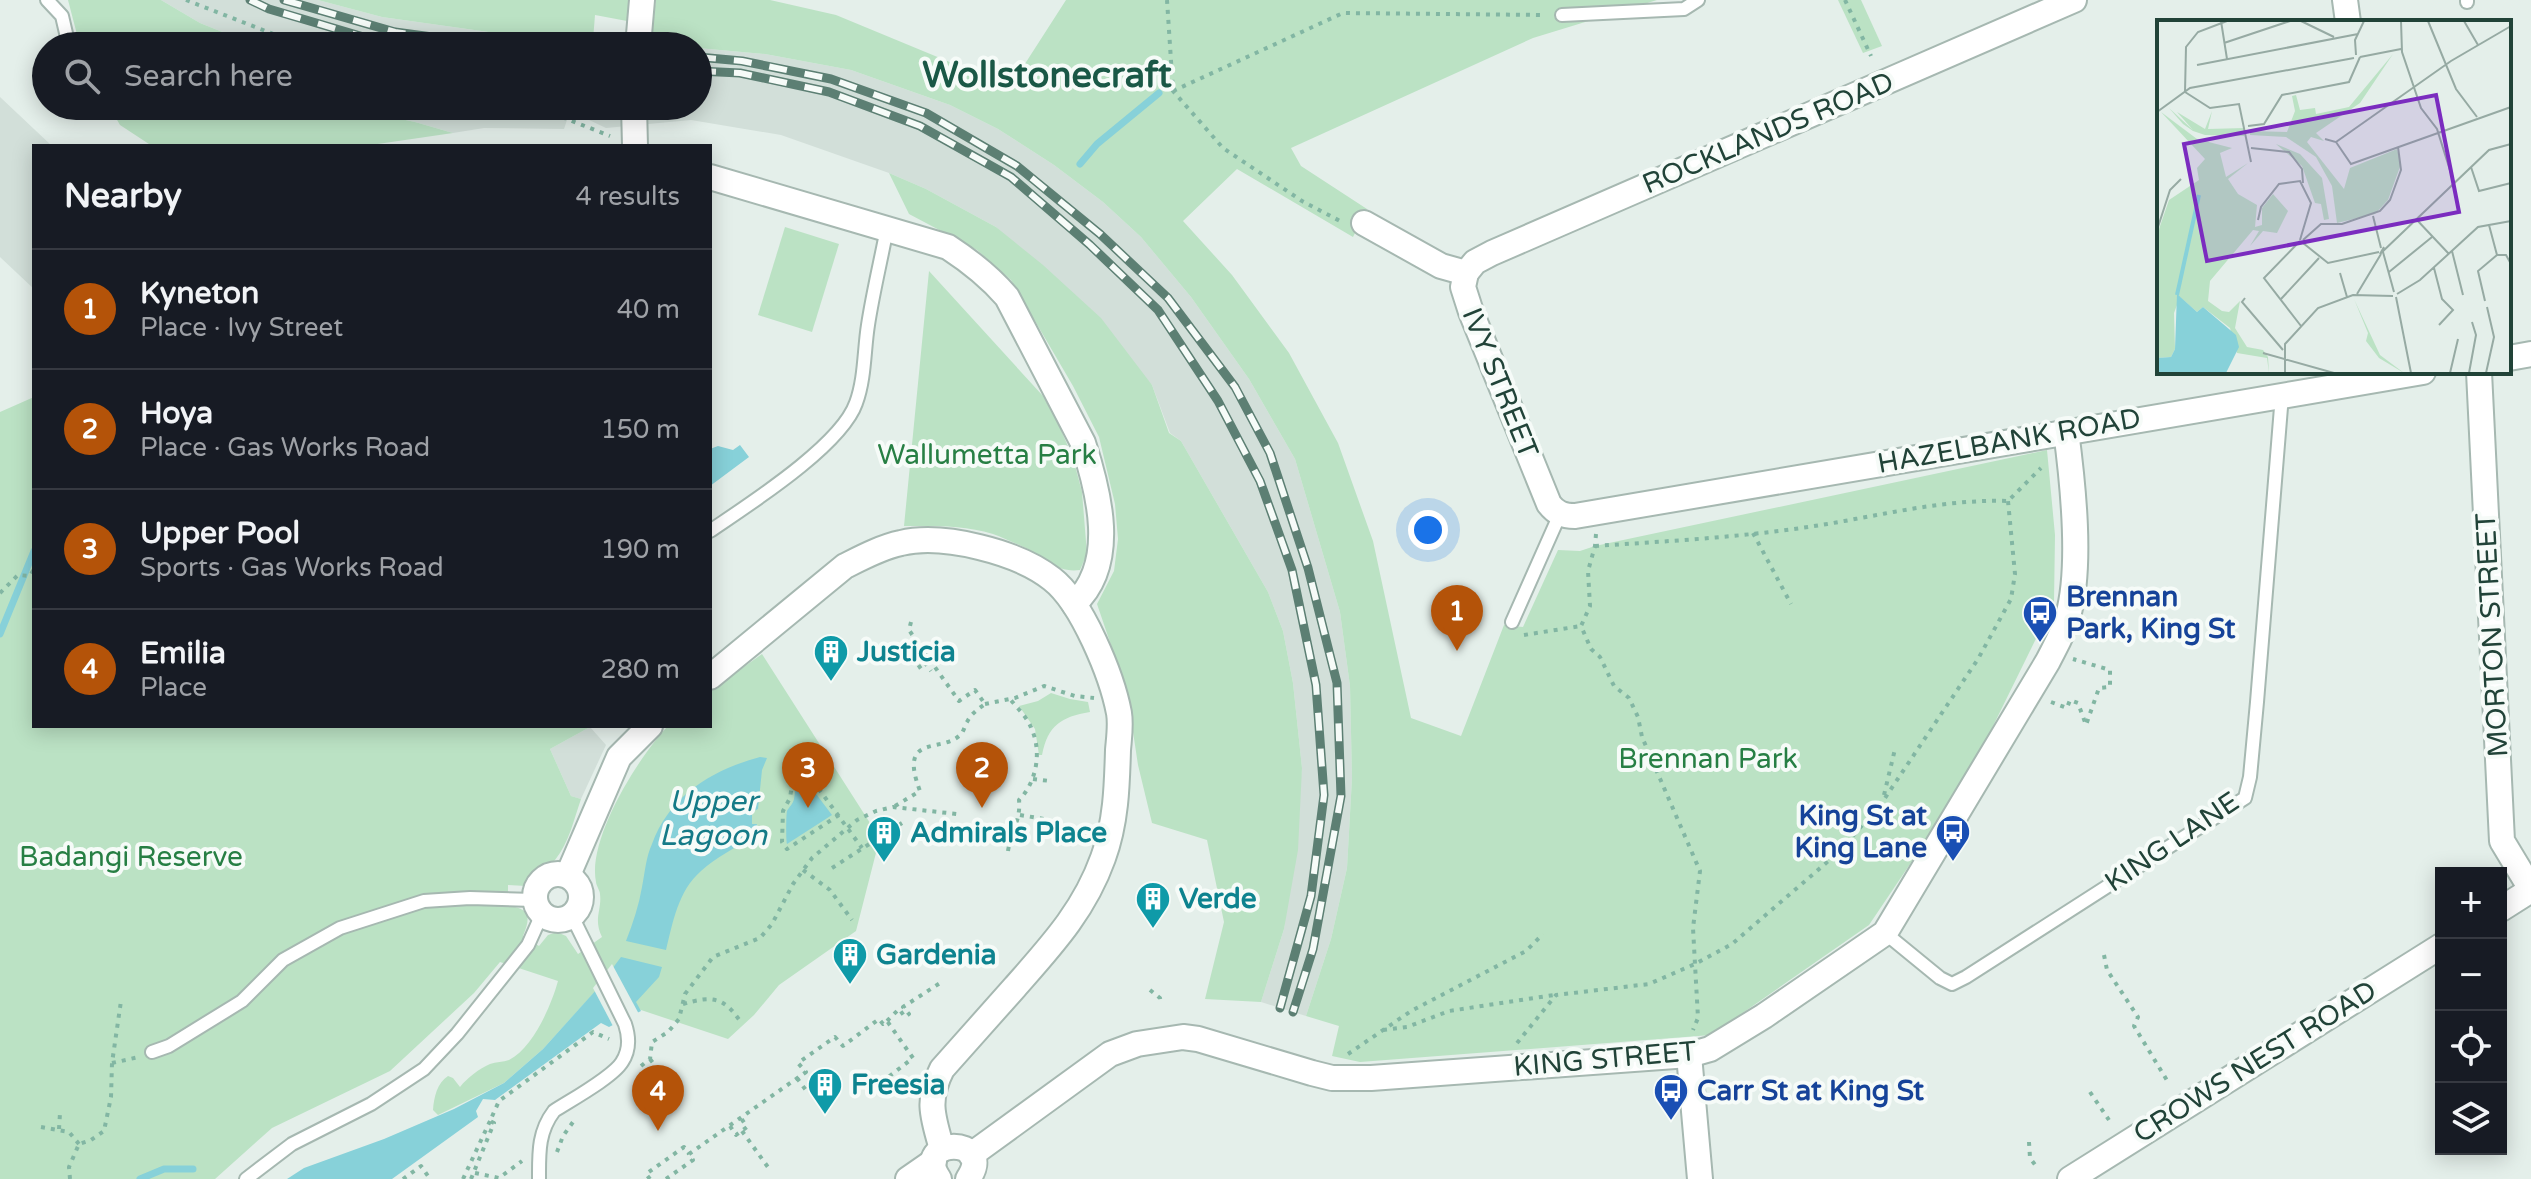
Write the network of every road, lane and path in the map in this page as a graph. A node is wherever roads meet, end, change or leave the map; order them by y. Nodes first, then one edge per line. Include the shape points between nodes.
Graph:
1 (47, 0) edge
2 (186, 0) edge
3 (642, 0) edge
4 (1167, 0) edge
5 (1698, 0) edge
6 (1845, 0) edge
7 (2074, 0) edge
8 (2345, 0) edge
9 (1562, 15) joint
10 (2348, 20) edge
11 (66, 32) edge
12 (268, 32) edge
13 (639, 32) edge
14 (1871, 56) dead end
15 (1173, 91) junction
16 (570, 120) edge
17 (634, 120) edge
18 (635, 144) edge
19 (712, 178) edge
20 (1356, 224) joint
21 (887, 228) junction
22 (1466, 273) junction
23 (2531, 354) edge
24 (2511, 358) edge
25 (2410, 374) edge
26 (2479, 374) edge
27 (2282, 394) junction
28 (2066, 431) junction
29 (2041, 468) dead end
30 (2008, 501) junction
31 (1560, 514) junction
32 (712, 530) edge
33 (1753, 533) junction
34 (1595, 546) dead end
35 (1591, 558) dead end
36 (32, 572) edge
37 (0, 593) edge
38 (1074, 604) junction
39 (1791, 604) dead end
40 (911, 622) dead end
41 (1512, 622) dead end
42 (1581, 626) junction
43 (1522, 635) dead end
44 (922, 649) junction
45 (2071, 658) dead end
46 (925, 663) junction
47 (918, 668) dead end
48 (931, 671) dead end
49 (712, 675) edge
50 (1096, 698) dead end
51 (1010, 699) junction
52 (2049, 701) dead end
53 (983, 706) junction
54 (648, 728) edge
55 (1895, 749) dead end
56 (1033, 779) junction
57 (1050, 781) dead end
58 (1883, 801) junction
59 (893, 807) junction
60 (957, 814) dead end
61 (839, 815) junction
62 (1020, 815) junction
63 (1044, 819) dead end
64 (902, 823) dead end
65 (848, 828) junction
66 (862, 848) junction
67 (1008, 851) dead end
68 (832, 868) dead end
69 (803, 870) junction
70 (568, 875) junction
71 (2531, 890) edge
72 (2507, 905) edge
73 (538, 907) junction
74 (572, 916) junction
75 (852, 920) dead end
76 (1885, 933) junction
77 (1543, 934) dead end
78 (2435, 950) edge
79 (2104, 955) dead end
80 (1695, 964) junction
81 (940, 983) dead end
82 (1150, 990) dead end
83 (1556, 995) junction
84 (121, 1001) dead end
85 (683, 1004) junction
86 (1161, 1004) dead end
87 (1698, 1018) dead end
88 (740, 1021) dead end
89 (887, 1021) junction
90 (1382, 1030) junction
91 (627, 1049) junction
92 (152, 1052) joint
93 (1689, 1055) junction
94 (1347, 1056) dead end
95 (650, 1059) junction
96 (112, 1063) junction
97 (1495, 1069) junction
98 (632, 1072) dead end
99 (665, 1078) dead end
100 (797, 1078) junction
101 (887, 1078) dead end
102 (2168, 1082) dead end
103 (2090, 1092) dead end
104 (808, 1093) dead end
105 (60, 1113) dead end
106 (583, 1114) dead end
107 (741, 1118) junction
108 (2109, 1120) dead end
109 (490, 1121) junction
110 (730, 1126) junction
111 (41, 1127) dead end
112 (59, 1129) junction
113 (742, 1131) junction
114 (2029, 1142) dead end
115 (79, 1144) junction
116 (689, 1154) junction
117 (539, 1157) junction
118 (938, 1163) edge
119 (2036, 1166) dead end
120 (969, 1167) edge
121 (770, 1170) dead end
122 (2102, 1170) edge
123 (475, 1173) junction
124 (648, 1176) edge
125 (70, 1179) edge
126 (246, 1179) edge
127 (403, 1179) edge
128 (430, 1179) edge
129 (463, 1179) edge
130 (471, 1179) edge
131 (539, 1179) edge
132 (666, 1179) edge
133 (908, 1179) edge
134 (1700, 1179) edge
135 (2070, 1179) edge

1 - 11 lane via 62,16
2 - 12 path
3 - 13 street
4 - 15 path
5 - 9 lane via 1684,9
6 - 14 path
7 - 22 street, ROCKLANDS ROAD via 1492,253
8 - 10 street
9 - 15 path via 1343,13
15 - 20 path via 1223,148 1302,201
16 - 18 path
17 - 18 street
19 - 21 street
20 - 22 street, IVY STREET
21 - 32 lane via 856,406 842,428 811,456
21 - 38 street via 948,247 993,280 1007,297 1083,443 1099,500 1101,536 1090,587
22 - 31 street, IVY STREET via 1463,287 1471,312 1549,504
23 - 24 street
25 - 27 street, HAZELBANK ROAD
26 - 71 street, MORTON STREET via 2502,841
27 - 28 street, HAZELBANK ROAD
27 - 76 lane, KING LANE via 2245,798 1952,984
28 - 31 street, HAZELBANK ROAD via 1575,516
28 - 76 street, KING STREET via 2076,561 2068,619
29 - 30 path
30 - 33 path via 1923,507
30 - 58 path via 2015,574 2011,599 1978,659
31 - 41 lane
33 - 34 path
33 - 39 path
35 - 42 path via 1590,606
36 - 37 path via 18,575
38 - 49 street via 1051,579 1015,560 942,540 902,542 845,566
38 - 118 street via 1104,666 1119,716 1114,818 1104,857 1063,932 942,1069 932,1091
40 - 44 path via 909,630
42 - 43 path
42 - 80 path via 1614,686 1629,698 1700,871 1693,917
44 - 46 path via 917,652
44 - 53 path via 959,701 975,690
45 - 52 path via 2110,670 2110,687 2099,688 2086,725 2078,703 2070,700 2067,708
46 - 47 path
46 - 48 path
50 - 51 path via 1044,686
51 - 53 path
51 - 56 path via 1034,732
53 - 59 path via 962,734 922,749 914,768 920,791
54 - 70 street via 619,757
55 - 58 path
56 - 57 path
56 - 62 path via 1019,800
58 - 80 path via 1840,851 1732,944
59 - 60 path
59 - 65 path
61 - 61 path via 802,766 783,811 782,842 787,849
61 - 65 path
62 - 63 path
62 - 67 path
64 - 66 path
65 - 66 path
65 - 69 path
66 - 68 path
69 - 75 path via 830,890
69 - 85 path via 760,938 713,957
70 - 73 street via 547,876 537,886
70 - 74 street via 581,898
71 - 72 street
73 - 74 street via 547,917
73 - 92 lane via 470,898 424,901 340,928 283,960 242,1001
73 - 126 lane via 528,945 424,1069 371,1104 292,1144
74 - 91 lane via 625,1024
76 - 93 street, KING STREET via 1764,1016 1710,1049
77 - 90 path via 1526,951
78 - 122 street, CROWS NEST ROAD
79 - 102 path via 2107,970 2138,1017 2134,1026
80 - 83 path via 1649,984
80 - 87 path
81 - 89 path via 903,1007 909,1014 905,1017 899,1009
82 - 86 path
83 - 90 path via 1449,1011
83 - 97 path
84 - 96 path
85 - 88 path via 719,1000
85 - 95 path via 679,1019 652,1042
89 - 100 path via 879,1019 843,1046 835,1037 798,1063 806,1072
89 - 101 path via 913,1058
90 - 94 path
91 - 109 path via 593,1032 499,1101
91 - 117 lane via 613,1071 554,1111 542,1131
92 - 96 path
93 - 97 street, KING STREET
93 - 134 street
95 - 98 path
95 - 99 path
96 - 115 path via 104,1131
97 - 120 street, KING STREET via 1332,1078 1198,1039 1168,1038 1110,1054
100 - 104 path
100 - 107 path
103 - 108 path
105 - 112 path
106 - 117 path via 553,1156
107 - 110 path
107 - 113 path via 747,1127
109 - 123 path via 494,1123
109 - 129 path
110 - 113 path via 736,1135
110 - 116 path
111 - 112 path
112 - 115 path
113 - 121 path
114 - 119 path
115 - 125 path
116 - 124 path via 684,1147
116 - 132 path via 693,1160
117 - 123 path via 524,1160 499,1178
117 - 131 lane
118 - 120 street via 955,1145
118 - 133 street
122 - 135 street, CROWS NEST ROAD
123 - 130 path
127 - 128 path via 421,1166

